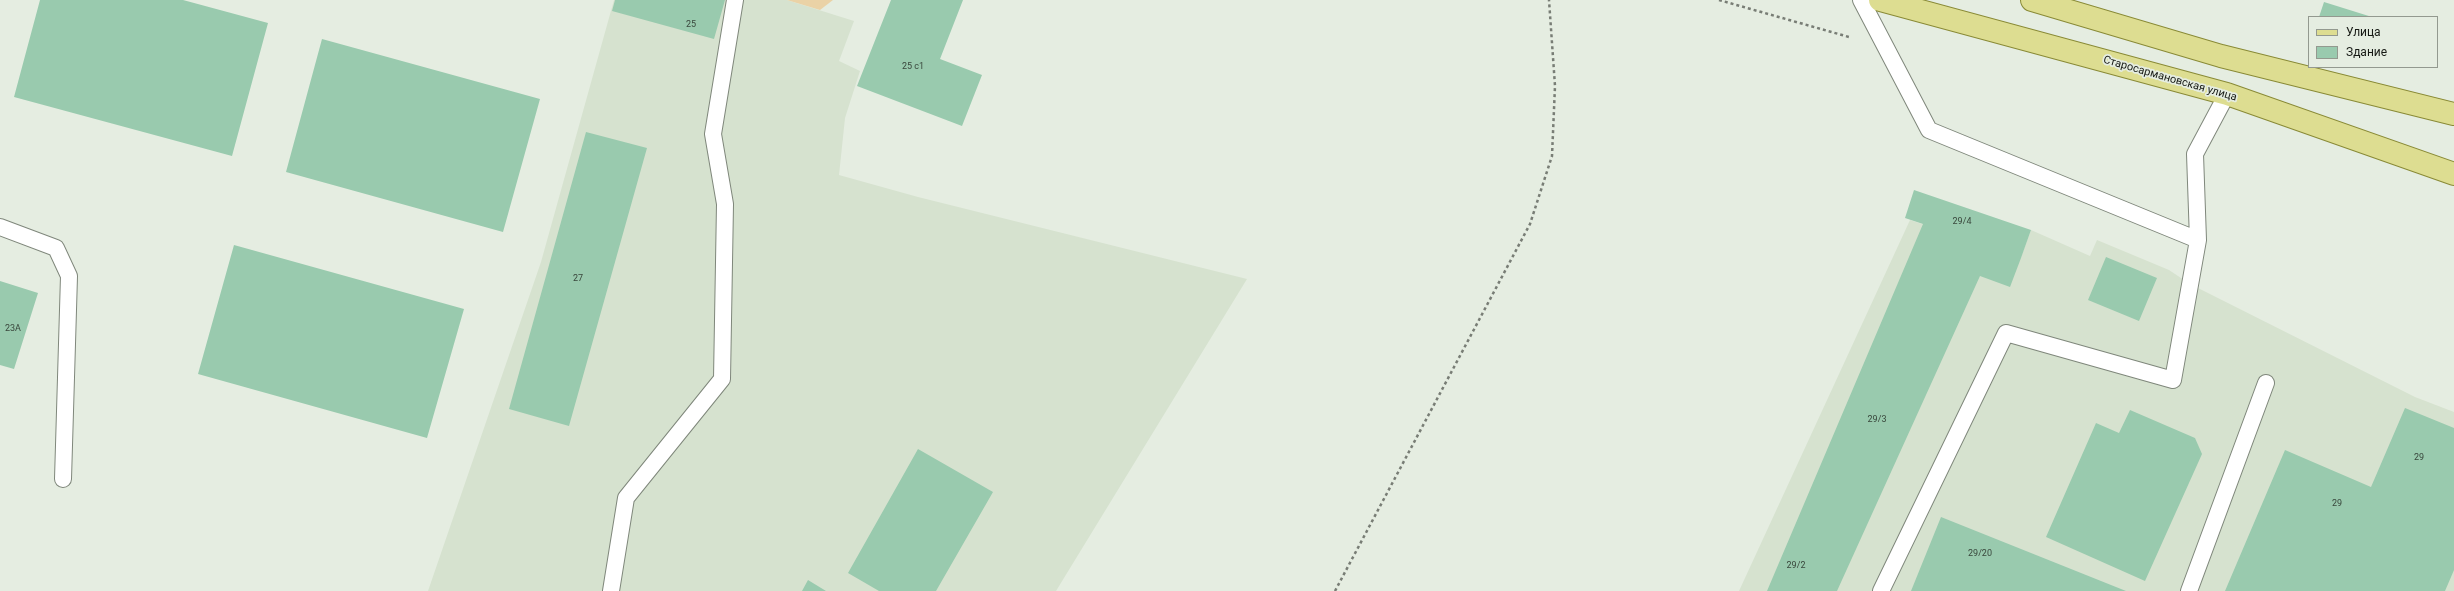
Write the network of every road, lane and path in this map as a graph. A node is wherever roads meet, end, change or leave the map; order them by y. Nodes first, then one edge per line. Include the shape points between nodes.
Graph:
1 (735, 0) edge
2 (1549, 0) edge
3 (1719, 0) edge
4 (1861, 0) edge
5 (1880, 0) edge
6 (2032, 0) edge
7 (1886, 48) junction
8 (2227, 94) junction
9 (2454, 114) edge
10 (2454, 174) edge
11 (0, 228) edge
12 (2198, 240) junction
13 (2266, 383) dead end
14 (63, 479) dead end
15 (611, 591) edge
16 (1335, 591) edge
17 (1881, 591) edge
18 (2189, 591) edge

1 - 15 lane via 713,134 725,204 722,379 626,498
2 - 16 path via 1555,86 1552,156 1530,224
3 - 7 path
4 - 7 lane
5 - 8 main road, Старосармановская улица
6 - 9 main road via 2221,56
7 - 12 lane via 1929,130
8 - 10 main road, Старосармановская улица
8 - 12 lane via 2195,154
11 - 14 lane via 56,248 69,276
12 - 17 lane via 2173,380 2006,333
13 - 18 lane

